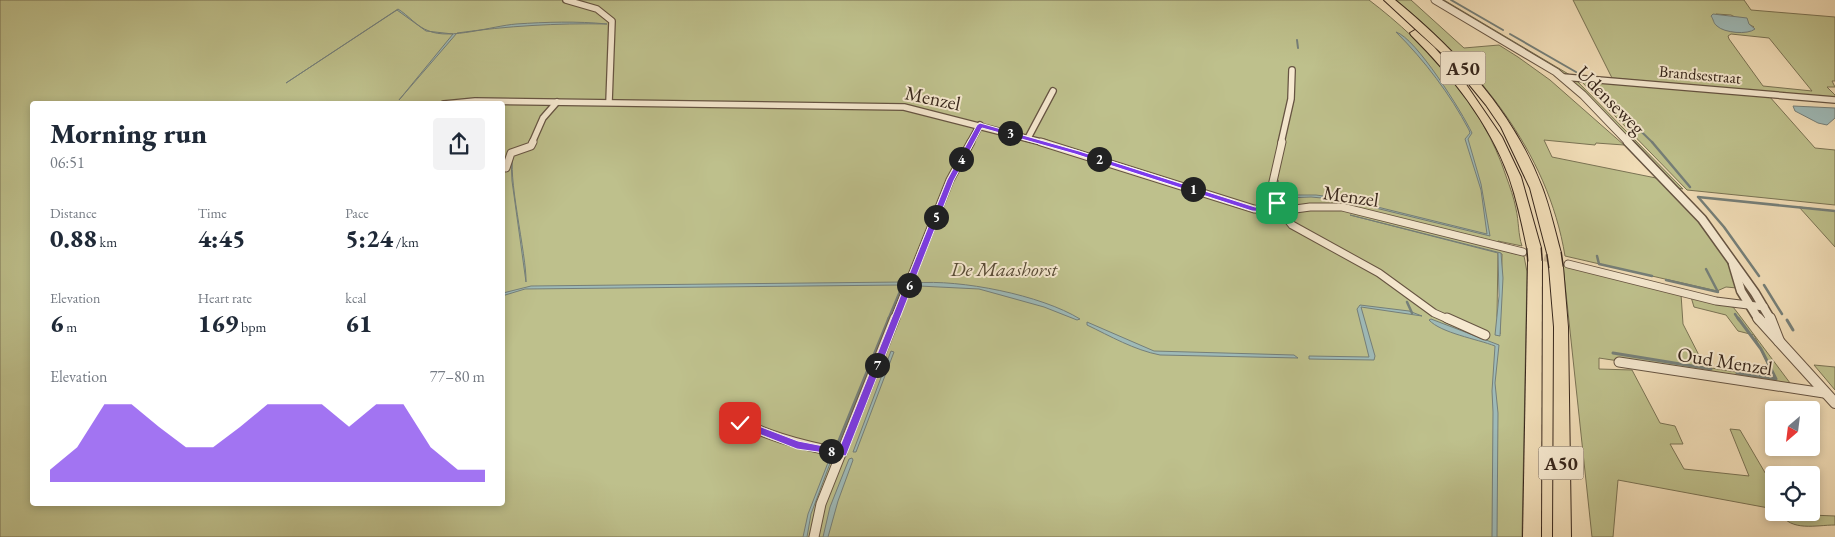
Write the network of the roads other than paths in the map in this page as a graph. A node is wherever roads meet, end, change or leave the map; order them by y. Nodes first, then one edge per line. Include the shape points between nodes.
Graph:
1 (566, 0) edge
2 (1376, 0) edge
3 (1389, 0) edge
4 (1435, 0) edge
5 (1292, 70) dead end
6 (1563, 76) junction
7 (1053, 91) dead end
8 (1835, 100) edge
9 (505, 101) edge
10 (557, 102) junction
11 (609, 102) junction
12 (980, 125) junction
13 (1028, 138) junction
14 (506, 168) dead end
15 (1281, 211) junction
16 (1531, 254) junction
17 (1559, 261) junction
18 (1732, 261) junction
19 (1749, 305) junction
20 (1764, 307) junction
21 (1485, 335) dead end
22 (1779, 341) junction
23 (1619, 362) dead end
24 (1824, 393) junction
25 (1835, 403) edge
26 (725, 413) dead end
27 (842, 453) junction
28 (814, 537) edge
29 (1532, 537) edge
30 (1562, 537) edge

1 - 11 street via 595,8 612,21
2 - 16 highway, A50 via 1443,62 1492,129 1514,176
3 - 17 highway, A50 via 1440,44 1495,109 1533,179
4 - 6 street, Udenseweg
5 - 15 street via 1291,99 1272,186
6 - 8 street, Brandsestraat
6 - 18 street, Udenseweg via 1691,207
7 - 13 street
9 - 10 street, Menzel
10 - 11 street, Menzel
10 - 14 street via 543,118 531,146 510,153
11 - 12 street, Menzel via 895,106
12 - 13 street, Menzel
12 - 27 street via 950,180
13 - 15 street, Menzel via 1249,208
15 - 16 street, Menzel via 1317,206 1342,207
15 - 21 street via 1296,229 1379,273 1434,313
16 - 29 highway, A50
17 - 19 street via 1716,301
17 - 30 highway, A50
18 - 19 street, Udenseweg via 1740,291
18 - 20 street, Udenseweg
19 - 20 street
19 - 22 street, Udenseweg
20 - 22 street, Udenseweg
22 - 24 street, Udenseweg
23 - 24 street, Oud Menzel
24 - 25 street, Udenseweg
26 - 27 street via 740,423 785,441
27 - 28 street via 821,504

